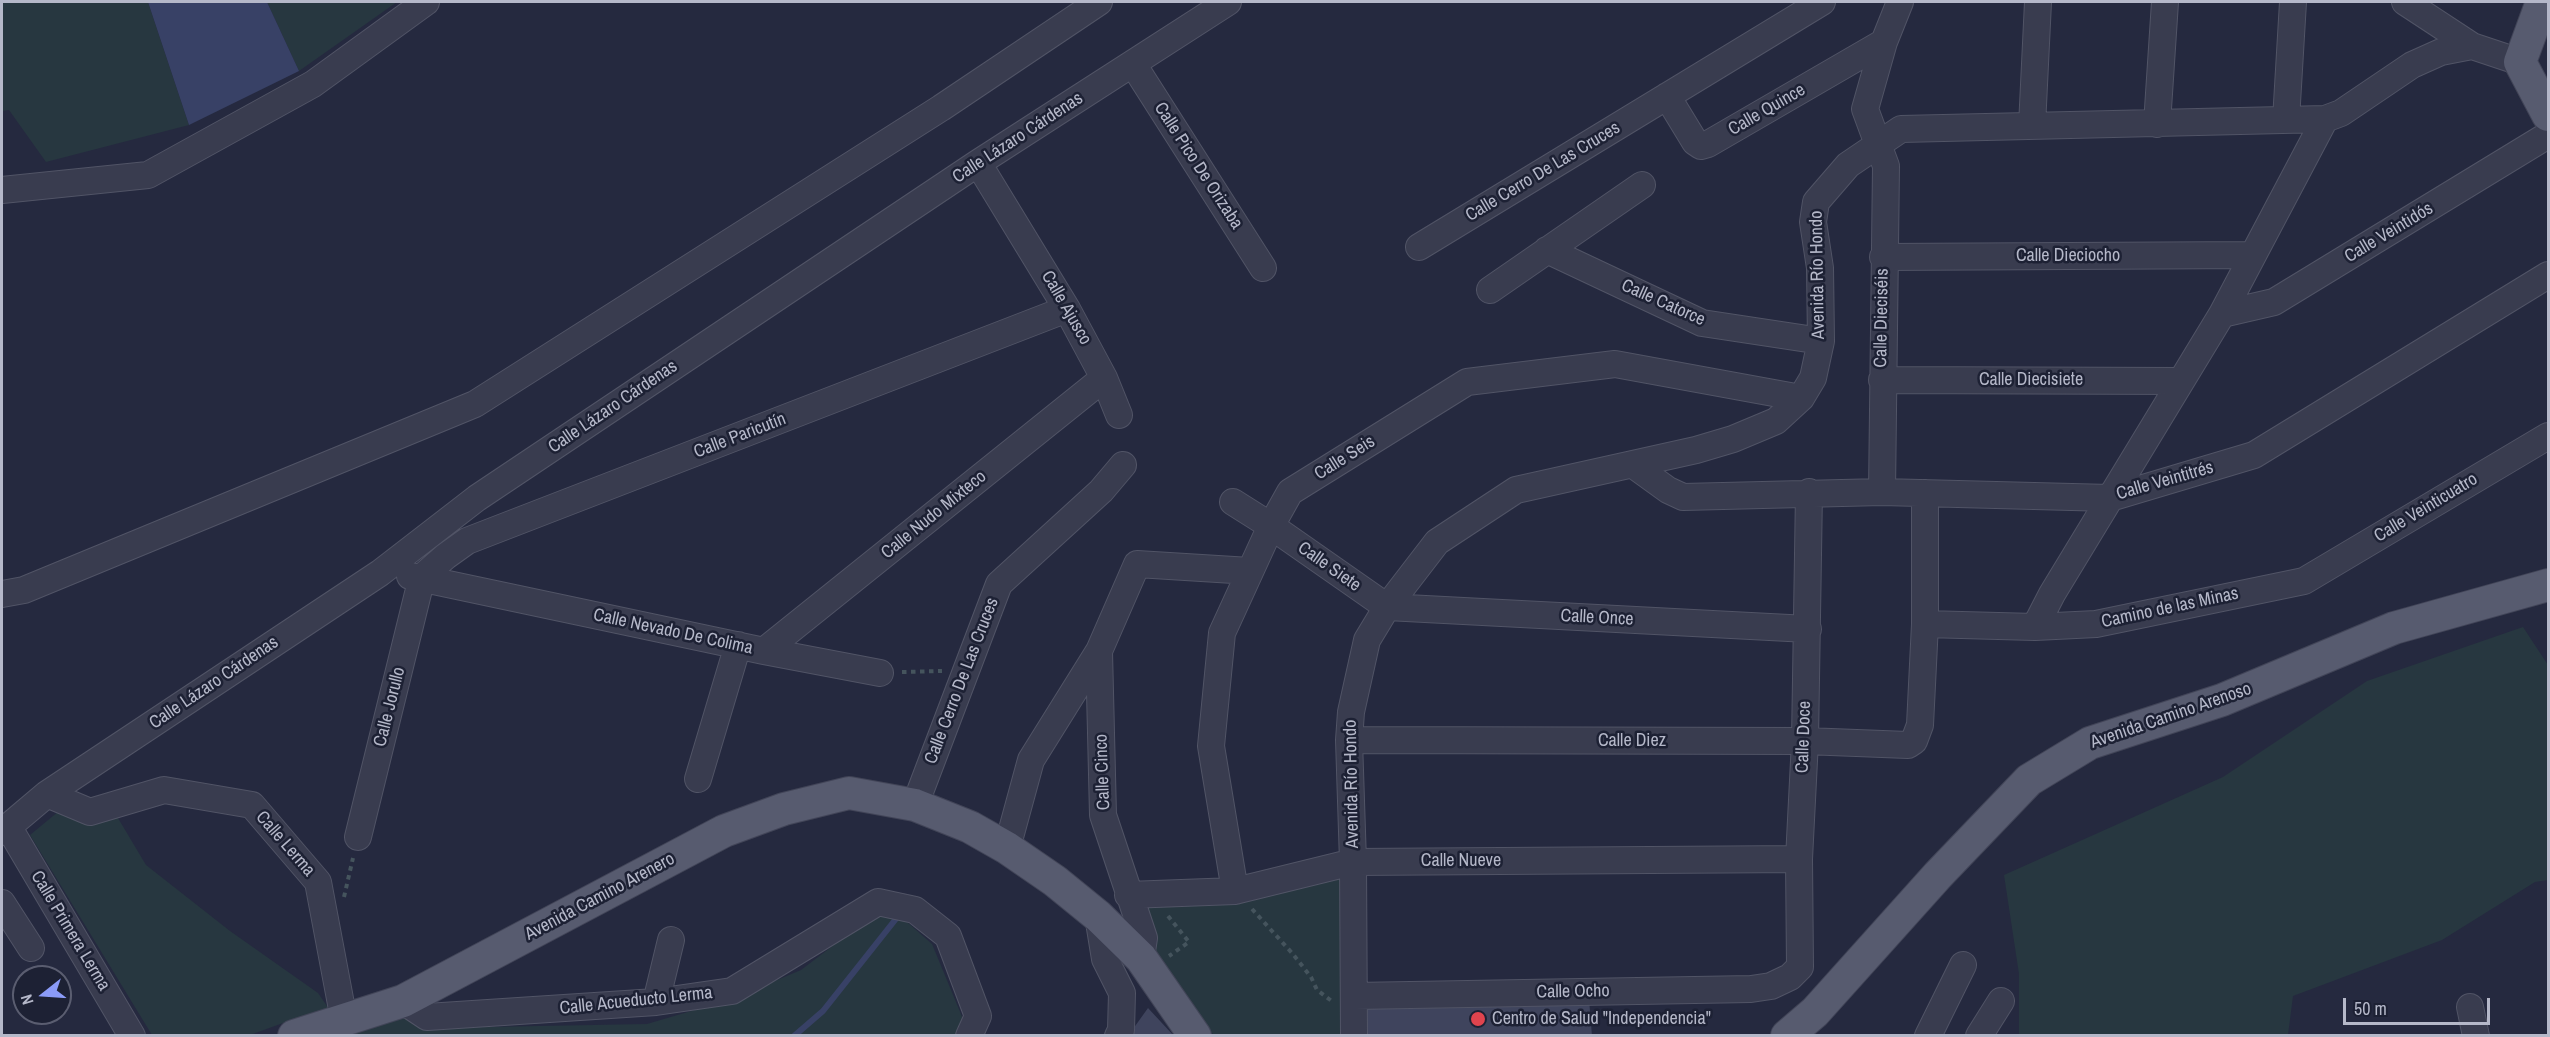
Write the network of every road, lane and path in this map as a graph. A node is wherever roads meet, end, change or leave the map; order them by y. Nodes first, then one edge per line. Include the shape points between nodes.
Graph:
1 (426, 2) edge
2 (1099, 2) edge
3 (1228, 2) edge
4 (1822, 2) edge
5 (1900, 2) edge
6 (2038, 2) edge
7 (2165, 2) edge
8 (2293, 2) edge
9 (2405, 2) edge
10 (2542, 2) edge
11 (1884, 42) junction
12 (2472, 46) junction
13 (2520, 62) junction
14 (1132, 64) junction
15 (1667, 96) junction
16 (2548, 115) edge
17 (2325, 119) junction
18 (2286, 120) junction
19 (2157, 124) junction
20 (2032, 126) junction
21 (2548, 135) edge
22 (1879, 145) junction
23 (978, 163) junction
24 (1642, 185) dead end
25 (2, 190) edge
26 (1419, 247) dead end
27 (1547, 250) junction
28 (2253, 255) junction
29 (1883, 257) junction
30 (1263, 268) dead end
31 (2548, 275) edge
32 (1490, 290) dead end
33 (1067, 309) junction
34 (2222, 314) junction
35 (1821, 341) junction
36 (1104, 378) junction
37 (1882, 380) junction
38 (2180, 381) junction
39 (1800, 398) junction
40 (1119, 415) dead end
41 (2548, 436) edge
42 (1632, 464) junction
43 (1123, 465) dead end
44 (1809, 492) junction
45 (1882, 492) junction
46 (1925, 493) junction
47 (2110, 498) junction
48 (1233, 502) dead end
49 (1271, 526) junction
50 (1250, 571) junction
51 (380, 573) junction
52 (422, 577) junction
53 (2304, 580) joint
54 (2548, 585) edge
55 (2, 594) edge
56 (1387, 607) junction
57 (1925, 624) junction
58 (2035, 627) junction
59 (1808, 629) junction
60 (738, 645) junction
61 (764, 651) junction
62 (1099, 651) junction
63 (967, 670) junction
64 (880, 673) joint
65 (1349, 740) junction
66 (1805, 741) junction
67 (698, 779) dead end
68 (47, 794) junction
69 (915, 805) junction
70 (5, 829) edge
71 (358, 837) dead end
72 (1006, 848) junction
73 (1799, 860) junction
74 (1353, 862) junction
75 (1235, 891) junction
76 (1140, 895) junction
77 (2, 903) edge
78 (1098, 915) junction
79 (671, 940) dead end
80 (31, 948) dead end
81 (1150, 960) junction
82 (1963, 965) dead end
83 (1790, 977) joint
84 (403, 1001) junction
85 (2001, 1001) dead end
86 (656, 1002) junction
87 (2470, 1007) dead end
88 (1354, 1016) edge
89 (344, 1020) junction
90 (132, 1035) edge
91 (294, 1035) edge
92 (969, 1035) edge
93 (1118, 1035) edge
94 (1195, 1035) edge
95 (1787, 1035) edge
96 (1928, 1035) edge
97 (1979, 1035) edge
98 (2476, 1035) edge

1 - 25 street via 314,84 148,175
2 - 55 street via 941,108 475,404 24,591
3 - 14 street, Calle Lázaro Cárdenas
4 - 15 street, Calle Cerro De Las Cruces
5 - 11 street, Calle Dieciséis
6 - 20 street
7 - 19 street
8 - 18 street
9 - 12 street
10 - 13 main road
11 - 15 street, Calle Quince via 1701,146
11 - 22 street, Calle Dieciséis via 1865,109
12 - 13 street, Avenida Río Hondo
12 - 17 street, Avenida Río Hondo via 2441,52 2412,65 2342,113
13 - 16 main road
14 - 23 street, Calle Lázaro Cárdenas
14 - 30 street, Calle Pico De Orizaba
15 - 26 street, Calle Cerro De Las Cruces
17 - 18 street, Avenida Río Hondo
17 - 28 street
18 - 19 street, Avenida Río Hondo
19 - 20 street, Avenida Río Hondo
20 - 22 street, Avenida Río Hondo via 1901,129
21 - 34 street, Calle Veintidós via 2274,302
22 - 29 street, Calle Dieciséis via 1886,166
22 - 35 street, Avenida Río Hondo via 1848,165 1816,202 1813,222 1820,268
23 - 33 street, Calle Ajusco
23 - 51 street, Calle Lázaro Cárdenas via 477,498
24 - 27 street
27 - 32 street
27 - 35 street, Calle Catorce via 1702,323
28 - 29 street, Calle Dieciocho
28 - 34 street
29 - 37 street, Calle Dieciséis
31 - 47 street, Calle Veintitrés via 2254,455
33 - 36 street, Calle Ajusco
33 - 52 street, Calle Paricutín via 467,542
34 - 38 street
35 - 39 street, Avenida Río Hondo via 1813,378
36 - 40 street, Calle Ajusco
36 - 61 street, Calle Nudo Mixteco
37 - 38 street, Calle Diecisiete
37 - 45 street, Calle Dieciséis
38 - 47 street
39 - 42 street, Avenida Río Hondo via 1776,421 1733,439
39 - 49 street, Calle Seis via 1615,364 1467,382 1290,492
41 - 53 street, Calle Veinticuatro
42 - 44 street, Calle Veintitrés via 1683,497
42 - 56 street, Avenida Río Hondo via 1516,490 1437,542
43 - 63 street, Calle Cerro De Las Cruces via 1101,491 999,584
44 - 45 street, Calle Veintitrés
44 - 59 street, Calle Doce
45 - 46 street, Calle Veintitrés
46 - 47 street, Calle Veintitrés
46 - 57 street
47 - 58 street
48 - 49 street, Calle Siete
49 - 50 street, Calle Seis
49 - 56 street, Calle Siete
50 - 62 street via 1137,564
50 - 75 street, Calle Seis via 1222,633 1211,746
51 - 52 street, Calle Nevado De Colima
51 - 68 street, Calle Lázaro Cárdenas
52 - 60 street, Calle Nevado De Colima
52 - 71 street, Calle Jorullo
53 - 58 street, Camino de las Minas via 2096,624
54 - 95 main road, Avenida Camino Arenoso via 2394,628 2222,700 2090,743 2029,780 1815,1012
56 - 59 street, Calle Once
56 - 65 street, Avenida Río Hondo via 1367,640
57 - 58 street, Camino de las Minas
57 - 66 street, Calle Diez via 1920,725 1914,741 1900,745
59 - 66 street, Calle Doce
60 - 61 street, Calle Nevado De Colima
60 - 67 street
61 - 64 street, Calle Nevado De Colima
62 - 72 street via 1031,760
62 - 76 street, Calle Cinco via 1103,815
63 - 64 path
63 - 69 street, Calle Cerro De Las Cruces
65 - 66 street, Calle Diez
65 - 74 street, Avenida Río Hondo
66 - 73 street, Calle Doce
68 - 70 street, Calle Lázaro Cárdenas
68 - 89 street, Calle Lerma via 90,812 164,790 252,805 318,882
69 - 72 main road via 970,827
69 - 84 main road, Avenida Camino Arenero via 849,793 784,809 724,831
70 - 90 street, Calle Primera Lerma
72 - 78 main road
73 - 74 street, Calle Nueve
73 - 83 street, Calle Doce via 1800,968
74 - 75 street, Calle Nueve
74 - 88 street, Avenida Río Hondo
75 - 76 street, Calle Nueve
75 - 88 path via 1292,953 1317,990
76 - 81 street, Calle Cinco
76 - 81 path via 1189,942
77 - 80 street
78 - 81 main road
78 - 93 street via 1105,959 1122,993
79 - 86 street
81 - 94 main road
82 - 96 street
83 - 88 street, Calle Ocho via 1771,986 1750,989
84 - 86 street, Calle Acueducto Lerma via 427,1017
84 - 89 main road, Avenida Camino Arenero
85 - 97 street
86 - 92 street, Calle Acueducto Lerma via 732,991 878,902 915,910 948,936 978,1016
87 - 98 street
89 - 91 main road, Avenida Camino Arenero

